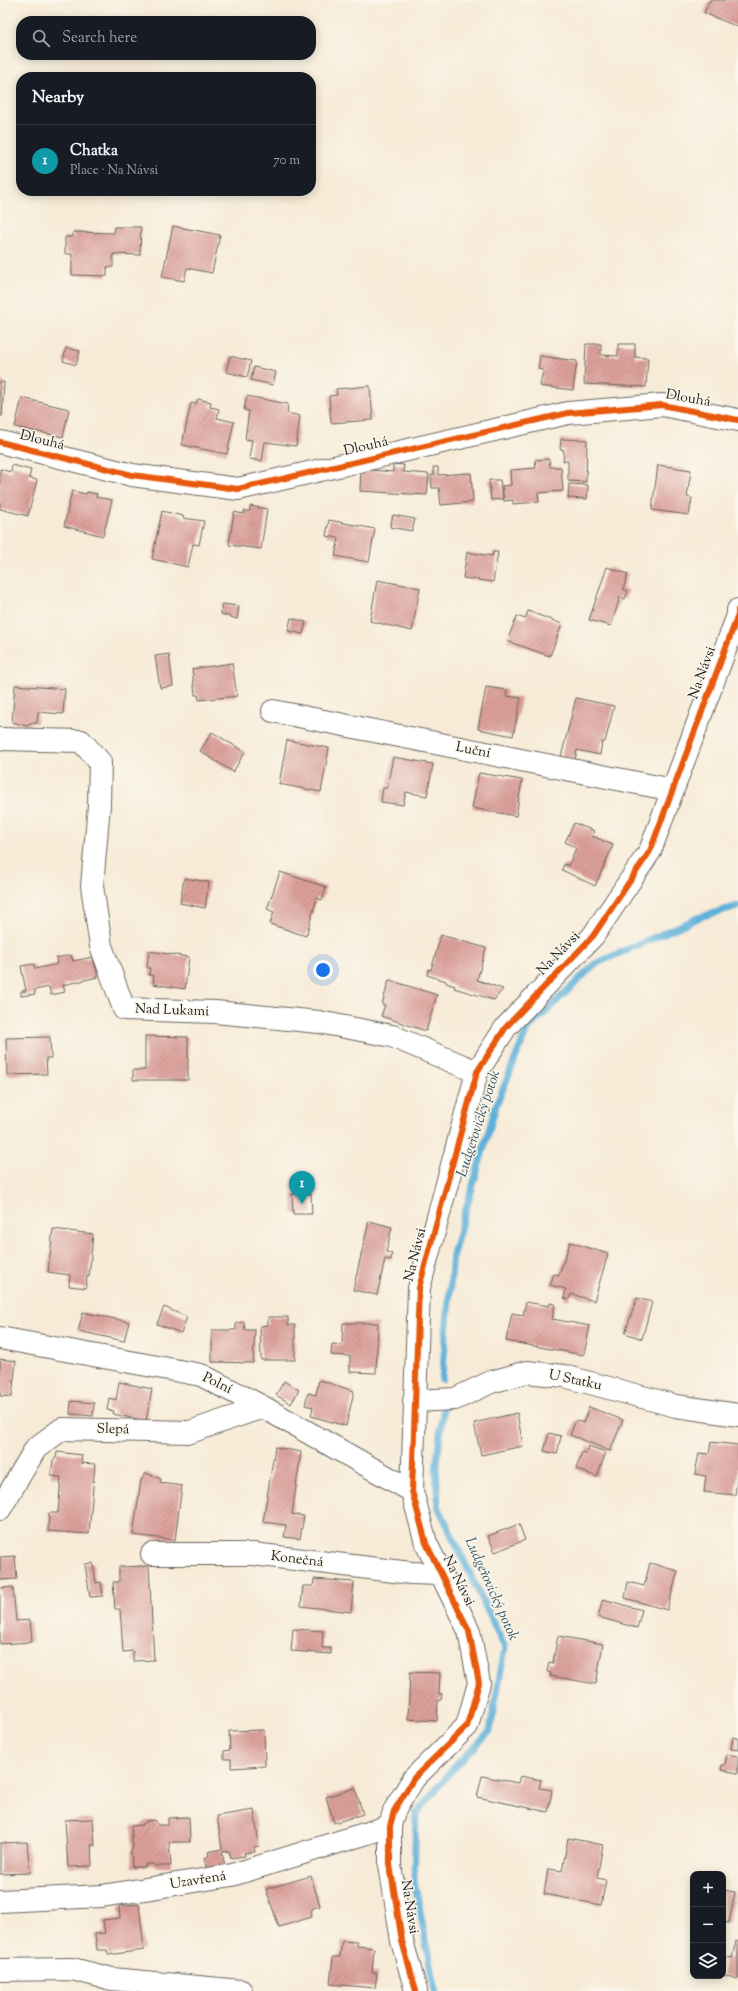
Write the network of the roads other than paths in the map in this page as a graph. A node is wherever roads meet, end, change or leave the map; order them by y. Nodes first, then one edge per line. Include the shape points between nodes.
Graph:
1 (738, 420) edge
2 (0, 442) edge
3 (738, 610) edge
4 (273, 711) dead end
5 (0, 739) edge
6 (673, 790) junction
7 (477, 1072) junction
8 (0, 1338) edge
9 (414, 1401) junction
10 (263, 1406) junction
11 (738, 1415) edge
12 (412, 1491) junction
13 (0, 1509) edge
14 (152, 1554) dead end
15 (441, 1574) junction
16 (390, 1826) junction
17 (0, 1901) edge
18 (0, 1970) edge
19 (241, 1991) edge
20 (416, 1991) edge

1 - 2 street, Dlouhá via 662,405 568,413 238,489 132,475
3 - 6 street, Na Návsi
4 - 6 street, Luční
5 - 7 street, Nad Lukami via 81,741 100,762 92,886 101,946 124,1009 215,1012 319,1022 392,1036
6 - 7 street, Na Návsi via 650,851 593,936 506,1028
7 - 9 street, Na Návsi via 419,1288
8 - 10 street, Polní via 201,1374
9 - 11 street, U Statku via 455,1399 492,1382 527,1372 564,1376 676,1406
9 - 12 street, Na Návsi
10 - 12 street, Polní
10 - 13 street, Slepá via 190,1432 62,1429 36,1448
12 - 15 street, Na Návsi via 426,1543
14 - 15 street, Konečná via 253,1554 411,1573
15 - 16 street, Na Návsi via 469,1631 479,1683 467,1726 414,1778 394,1811
16 - 17 street, Uzavřená via 232,1875 102,1896
16 - 20 street, Na Návsi via 390,1865 402,1941
18 - 19 street via 72,1969 112,1979

